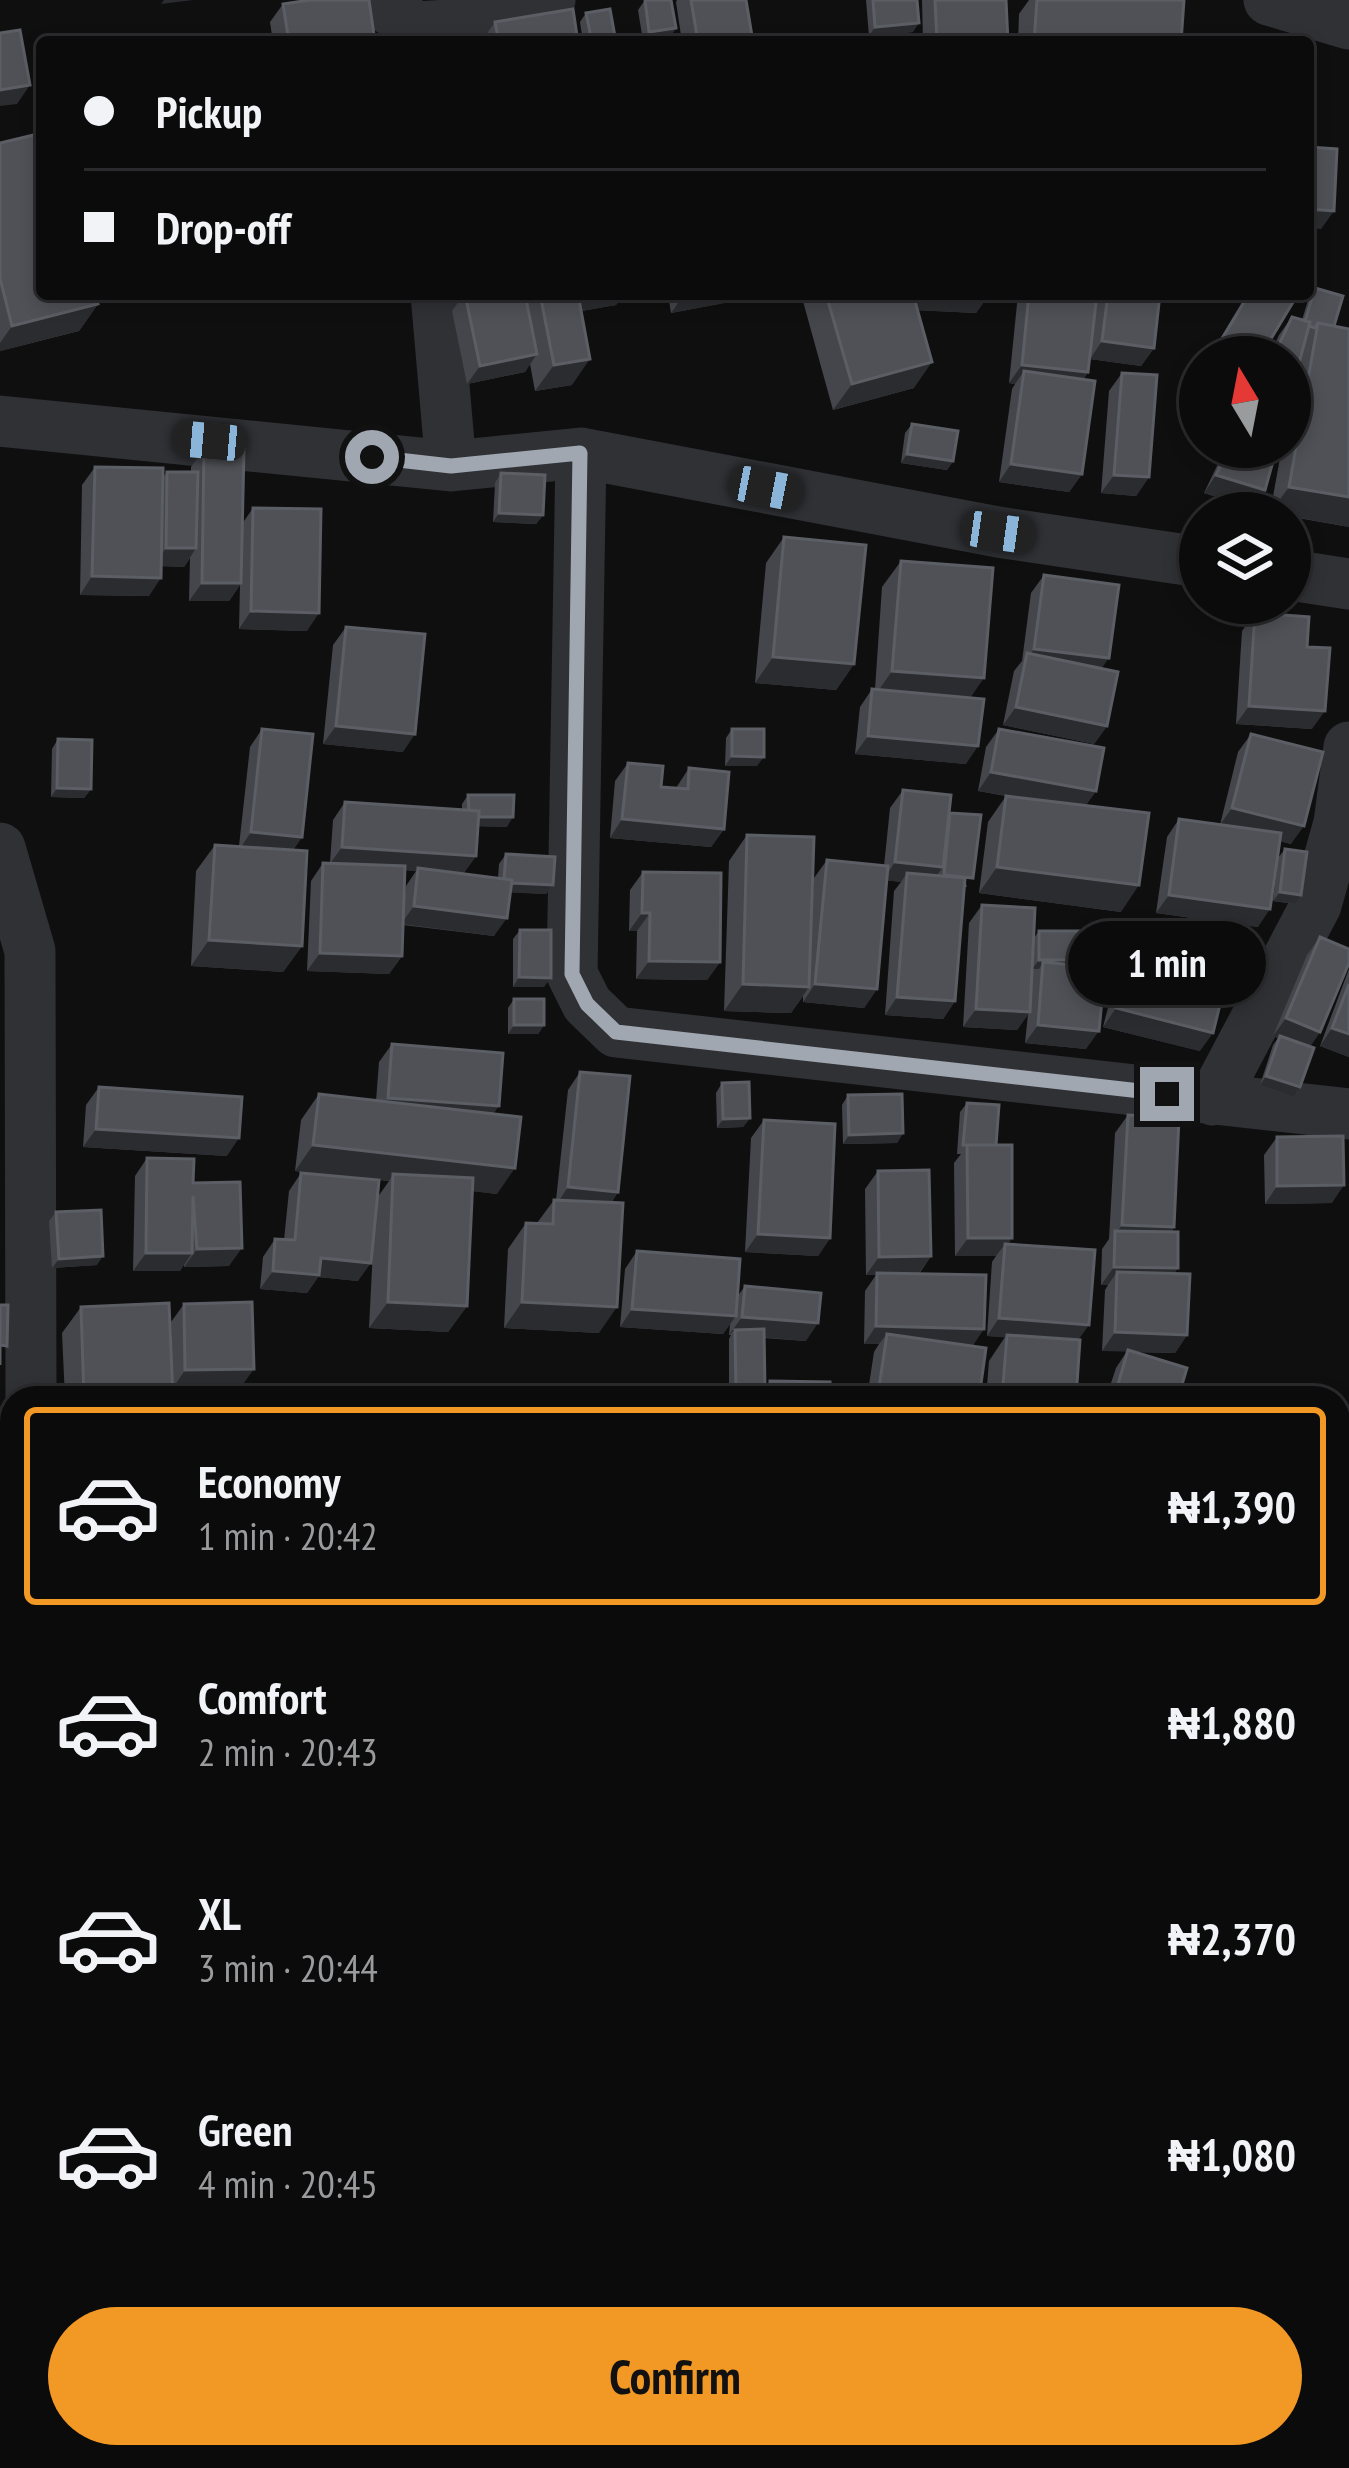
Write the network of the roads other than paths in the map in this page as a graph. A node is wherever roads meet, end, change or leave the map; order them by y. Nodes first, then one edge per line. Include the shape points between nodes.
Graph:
1 (550, 0) edge
2 (1269, 0) edge
3 (406, 23) edge
4 (1349, 24) edge
5 (437, 300) edge
6 (0, 421) edge
7 (580, 453) junction
8 (451, 466) junction
9 (1179, 559) edge
10 (1311, 578) edge
11 (1349, 584) edge
12 (1349, 747) edge
13 (0, 848) edge
14 (1213, 1100) junction
15 (1349, 1114) edge
16 (31, 1386) edge

1 - 3 street via 463,24
2 - 4 street
5 - 8 street
6 - 8 street
7 - 8 street
7 - 9 street
7 - 14 street via 572,974 587,1004 616,1032
10 - 11 street
12 - 14 street via 1316,905
13 - 16 street via 30,951
14 - 15 street

